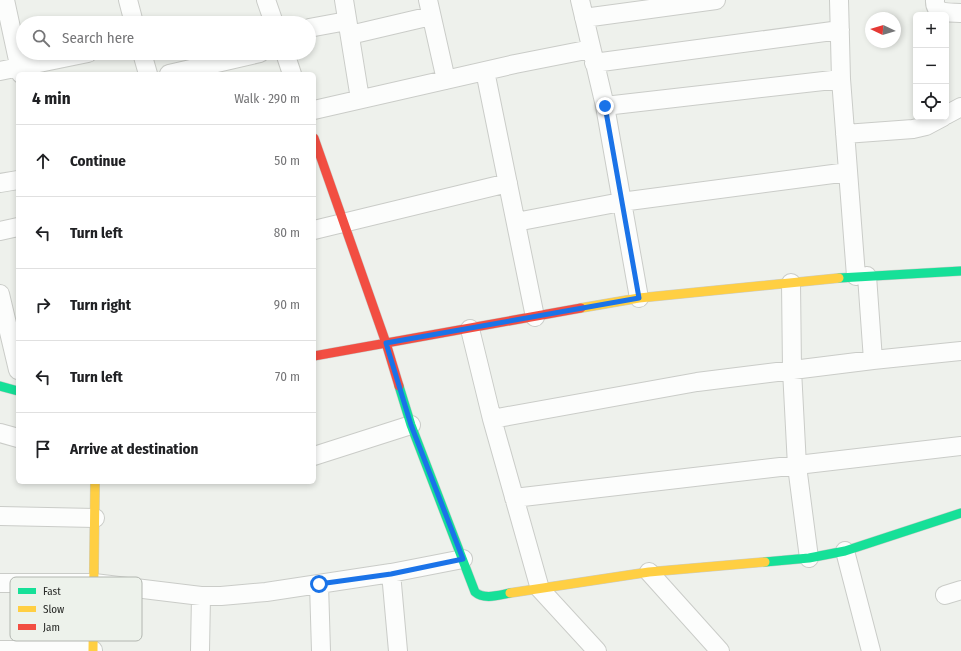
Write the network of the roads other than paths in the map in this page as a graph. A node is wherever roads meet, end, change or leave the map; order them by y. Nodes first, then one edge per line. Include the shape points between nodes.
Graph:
1 (5, 0) edge
2 (128, 0) edge
3 (266, 0) edge
4 (344, 0) edge
5 (580, 0) edge
6 (712, 0) edge
7 (716, 0) edge
8 (839, 0) edge
9 (935, 0) edge
10 (429, 8) edge
11 (961, 13) edge
12 (132, 16) edge
13 (272, 16) edge
14 (584, 18) junction
15 (316, 28) edge
16 (348, 28) junction
17 (840, 30) junction
18 (16, 52) edge
19 (593, 56) junction
20 (18, 60) edge
21 (62, 60) edge
22 (144, 60) edge
23 (230, 60) edge
24 (287, 60) edge
25 (0, 71) edge
26 (20, 71) edge
27 (485, 71) junction
28 (147, 72) edge
29 (178, 72) edge
30 (291, 72) edge
31 (841, 79) junction
32 (446, 80) junction
33 (360, 99) junction
34 (605, 106) junction
35 (961, 107) edge
36 (316, 110) edge
37 (949, 113) edge
38 (937, 120) edge
39 (845, 134) junction
40 (316, 144) edge
41 (848, 172) junction
42 (16, 180) edge
43 (0, 183) edge
44 (508, 183) junction
45 (621, 202) junction
46 (516, 222) junction
47 (343, 223) junction
48 (16, 228) edge
49 (316, 230) edge
50 (0, 232) edge
51 (961, 271) edge
52 (862, 276) junction
53 (791, 282) junction
54 (639, 298) junction
55 (7, 302) edge
56 (535, 317) junction
57 (470, 329) junction
58 (386, 343) junction
59 (961, 351) edge
60 (316, 356) edge
61 (16, 358) edge
62 (873, 360) junction
63 (792, 370) junction
64 (0, 386) edge
65 (16, 390) edge
66 (492, 420) junction
67 (411, 425) junction
68 (0, 433) edge
69 (16, 437) edge
70 (961, 446) edge
71 (316, 455) edge
72 (797, 466) junction
73 (95, 484) edge
74 (514, 498) junction
75 (961, 513) edge
76 (0, 516) edge
77 (95, 518) junction
78 (845, 551) junction
79 (809, 558) junction
80 (463, 559) junction
81 (649, 572) junction
82 (391, 574) junction
83 (94, 577) edge
84 (0, 582) edge
85 (10, 582) edge
86 (319, 584) junction
87 (540, 588) junction
88 (142, 589) edge
89 (202, 596) junction
90 (93, 641) edge
91 (0, 650) edge
92 (93, 651) edge
93 (200, 651) edge
94 (321, 651) edge
95 (398, 651) edge
96 (597, 651) edge
97 (720, 651) edge
98 (871, 651) edge

1 - 18 street
2 - 12 street
3 - 13 street
4 - 16 street
5 - 14 street
6 - 7 street
6 - 14 street
8 - 17 street
9 - 11 street via 935,5 941,12
10 - 16 street
10 - 32 street
14 - 19 street
15 - 16 street
16 - 33 street
17 - 19 street
17 - 31 street
19 - 27 street
19 - 34 street
20 - 26 street
21 - 26 street
22 - 28 street
23 - 29 street
24 - 30 street
25 - 26 street
27 - 32 street
27 - 44 street
31 - 34 street
31 - 39 street
32 - 33 street
33 - 36 street
34 - 45 street
35 - 37 street
38 - 39 street via 913,129
39 - 41 street
40 - 47 street
41 - 45 street
41 - 52 street
42 - 43 street
44 - 46 street
44 - 47 street
45 - 46 street
45 - 54 street
46 - 56 street
47 - 49 street
47 - 58 street
48 - 50 street
51 - 52 street
52 - 53 street
52 - 62 street
53 - 54 street
53 - 63 street
54 - 56 street
55 - 61 street
56 - 57 street
57 - 58 street
57 - 66 street
58 - 60 street
58 - 67 street
59 - 62 street
62 - 63 street
63 - 66 street via 697,382
63 - 72 street
64 - 65 street
66 - 74 street
67 - 71 street
67 - 80 street
68 - 69 street
70 - 72 street
72 - 74 street
72 - 79 street
73 - 77 street
74 - 87 street
75 - 78 street
76 - 77 street
77 - 83 street
78 - 79 street
78 - 98 street
79 - 81 street
80 - 82 street
80 - 87 street via 475,592 482,597
81 - 87 street
81 - 97 street
82 - 86 street
82 - 95 street
84 - 85 street
86 - 89 street via 266,592
86 - 94 street
87 - 96 street
88 - 89 street
89 - 93 street
90 - 92 street
91 - 92 street

